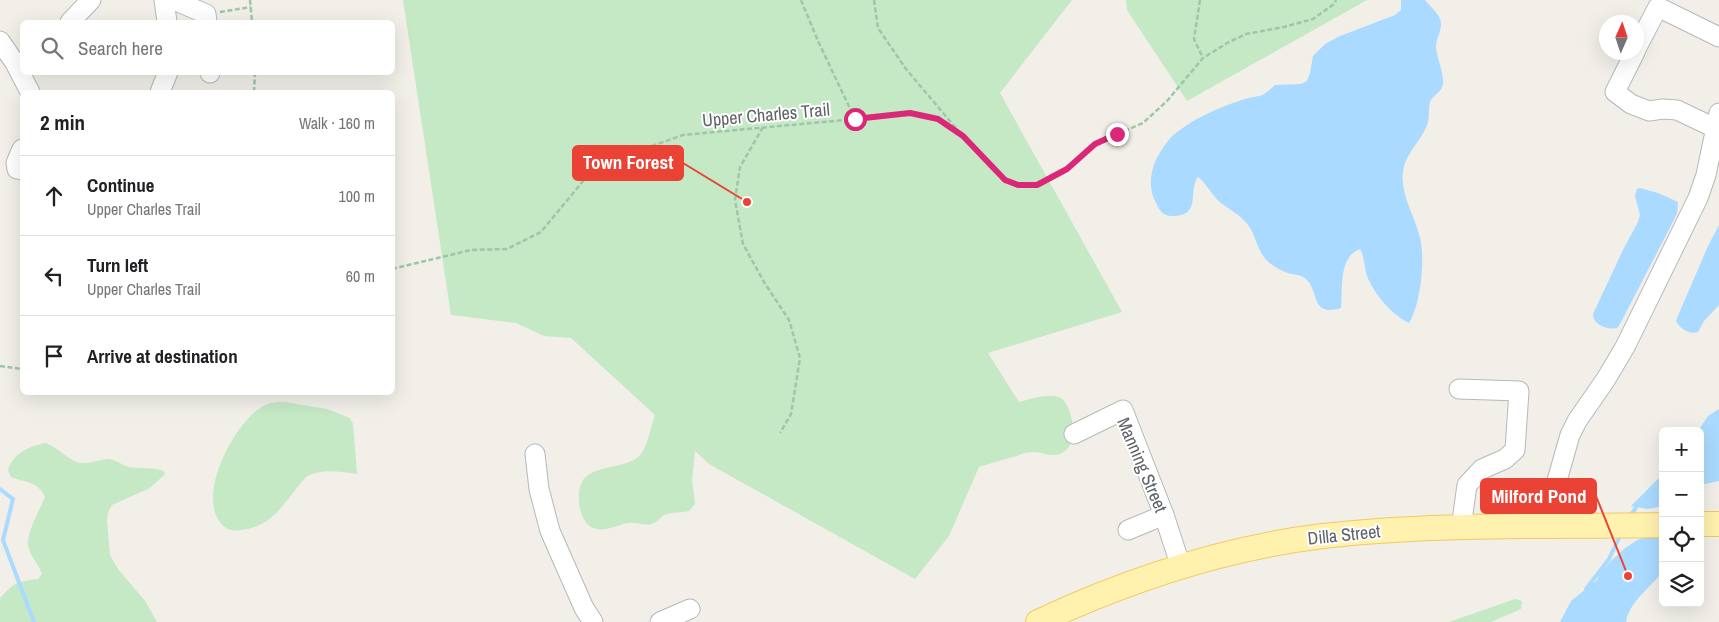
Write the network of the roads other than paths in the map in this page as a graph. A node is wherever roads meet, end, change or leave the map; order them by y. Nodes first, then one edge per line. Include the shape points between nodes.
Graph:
1 (91, 0) edge
2 (164, 0) edge
3 (174, 0) edge
4 (207, 18) edge
5 (72, 20) edge
6 (167, 20) edge
7 (1644, 35) edge
8 (1719, 37) edge
9 (0, 41) edge
10 (1631, 60) edge
11 (20, 66) edge
12 (23, 75) edge
13 (167, 75) edge
14 (29, 90) edge
15 (161, 90) edge
16 (1717, 120) edge
17 (20, 154) edge
18 (20, 170) edge
19 (1459, 389) dead end
20 (1074, 434) dead end
21 (535, 454) dead end
22 (1164, 515) junction
23 (1704, 524) edge
24 (1719, 524) edge
25 (1659, 525) edge
26 (1548, 526) junction
27 (1461, 528) junction
28 (1128, 530) dead end
29 (1181, 566) junction
30 (690, 609) dead end
31 (1070, 615) edge
32 (593, 622) edge
33 (660, 622) edge
34 (1038, 622) edge

1 - 5 street
2 - 6 street
3 - 4 street
7 - 8 street via 1658,7
9 - 11 street
10 - 16 street via 1615,92 1631,104 1649,111 1676,110
12 - 14 street
13 - 15 street
16 - 26 street via 1698,198 1625,347 1570,435 1552,498
17 - 18 street via 16,163
19 - 27 street via 1518,391 1515,450 1506,459 1482,468 1467,485
20 - 22 street, Manning Street via 1123,410
21 - 32 street via 539,489 550,531
22 - 28 street
22 - 29 street, Manning Street
23 - 24 main road
25 - 26 main road, Dilla Street
26 - 27 main road, Dilla Street
27 - 29 main road, Dilla Street via 1322,536
29 - 31 main road, Dilla Street via 1122,586
30 - 33 street
31 - 34 main road, Dilla Street

